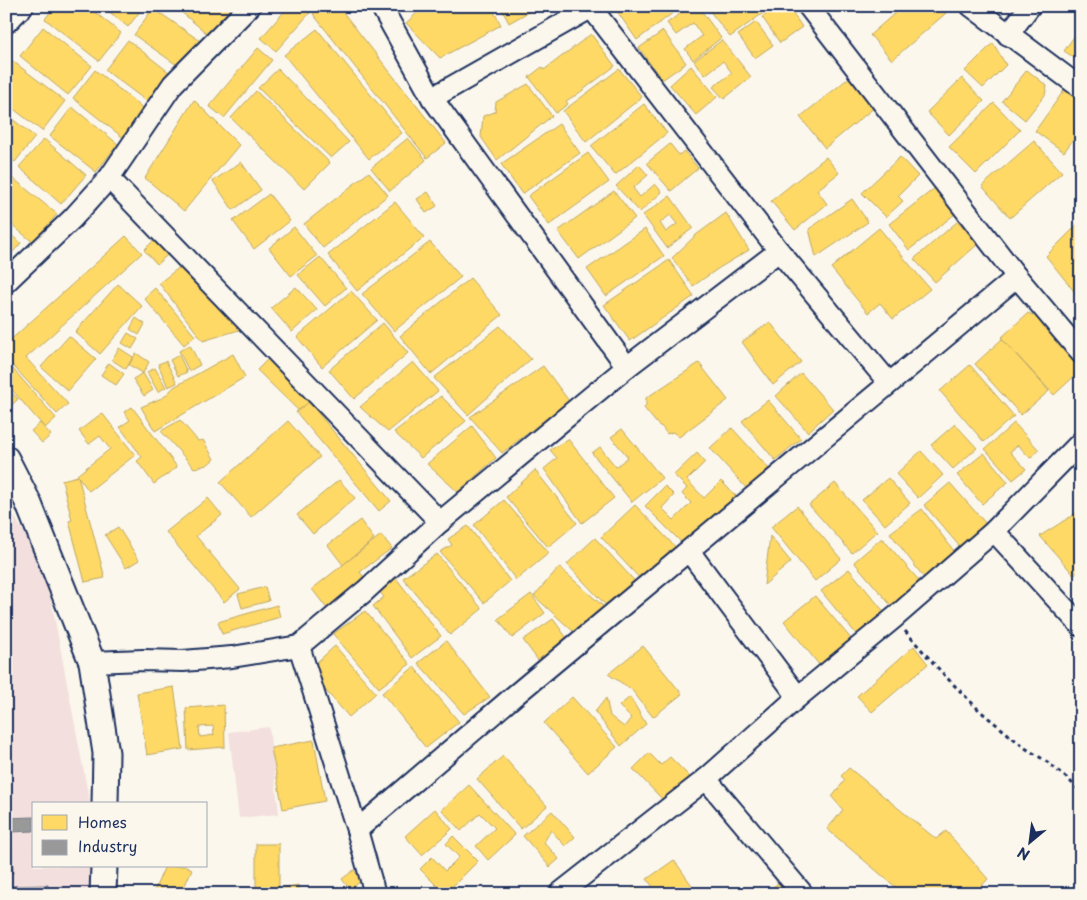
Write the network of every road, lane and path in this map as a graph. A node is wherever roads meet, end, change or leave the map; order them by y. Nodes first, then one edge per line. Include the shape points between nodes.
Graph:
1 (23, 6) edge
2 (250, 6) edge
3 (381, 6) edge
4 (808, 6) edge
5 (971, 6) edge
6 (1030, 6) edge
7 (592, 7) edge
8 (6, 23) edge
9 (1008, 35) junction
10 (1081, 88) edge
11 (432, 98) junction
12 (109, 178) junction
13 (779, 251) junction
14 (1017, 277) junction
15 (6, 282) edge
16 (1081, 353) edge
17 (627, 367) junction
18 (889, 383) junction
19 (1081, 442) edge
20 (6, 459) edge
21 (440, 522) junction
22 (994, 531) junction
23 (689, 551) junction
24 (894, 618) junction
25 (1081, 626) edge
26 (299, 646) junction
27 (92, 662) junction
28 (798, 697) junction
29 (706, 779) junction
30 (1081, 792) edge
31 (105, 802) edge
32 (357, 830) junction
33 (104, 868) edge
34 (103, 894) edge
35 (375, 894) edge
36 (559, 894) edge
37 (803, 894) edge

1 - 8 street
2 - 12 street via 173,84
3 - 11 street
4 - 14 street
5 - 9 street
6 - 9 street
7 - 11 street
7 - 13 street
9 - 10 street
11 - 17 street
12 - 15 street via 72,219
12 - 21 street
13 - 17 street
13 - 18 street
14 - 16 street
14 - 18 street
17 - 21 street
18 - 23 street
19 - 22 street
20 - 27 street via 28,502
21 - 26 street
22 - 24 street
22 - 25 street
23 - 28 street
23 - 32 street
24 - 28 street
24 - 30 path via 980,710
26 - 27 street via 183,661
26 - 32 street
27 - 31 street via 106,753
28 - 29 street
29 - 36 street
29 - 37 street
32 - 35 street
33 - 34 street

